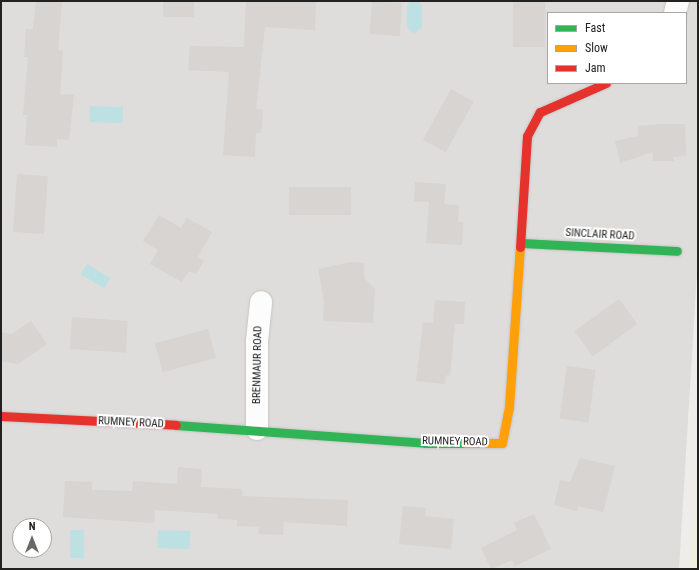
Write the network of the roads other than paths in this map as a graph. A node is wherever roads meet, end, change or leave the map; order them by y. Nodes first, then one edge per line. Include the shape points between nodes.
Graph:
1 (678, 1) edge
2 (675, 12) edge
3 (604, 84) edge
4 (521, 243) junction
5 (677, 251) dead end
6 (261, 302) dead end
7 (1, 416) edge
8 (257, 429) junction

1 - 2 street
3 - 4 street, RUMNEY ROAD via 540,112 527,136
4 - 5 street, SINCLAIR ROAD
4 - 8 street, RUMNEY ROAD via 509,407 502,443 425,443
6 - 8 street, BRENMAUR ROAD via 257,341
7 - 8 street, RUMNEY ROAD

